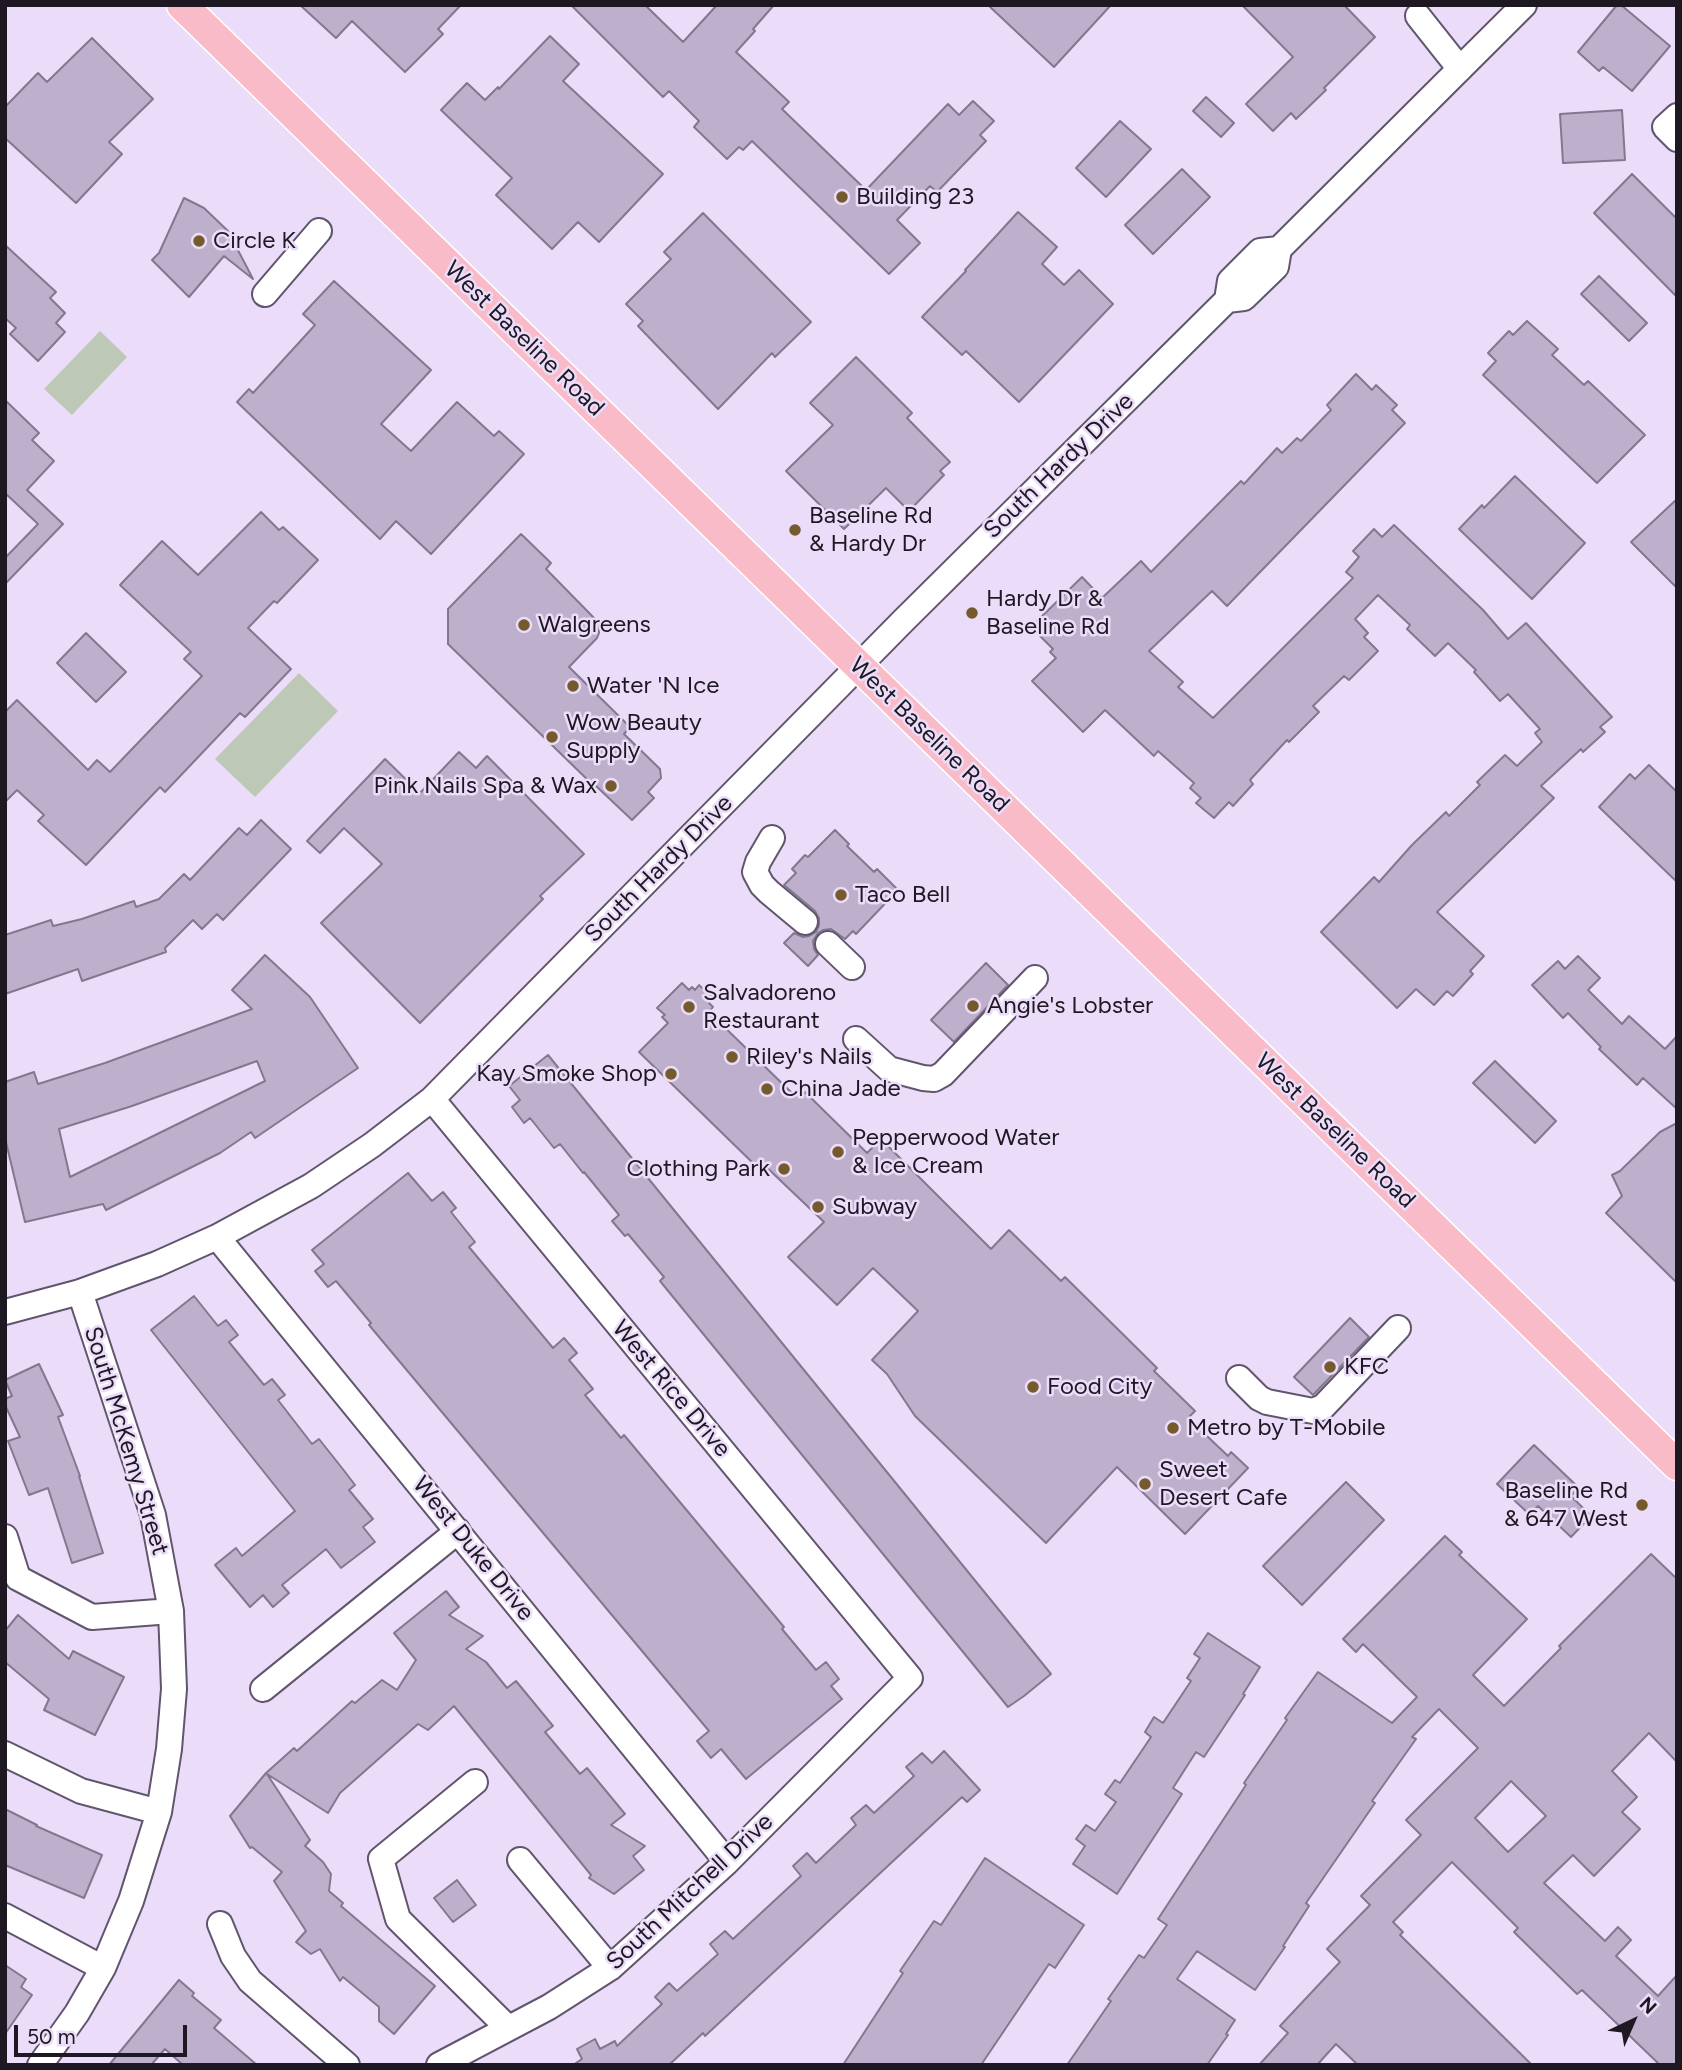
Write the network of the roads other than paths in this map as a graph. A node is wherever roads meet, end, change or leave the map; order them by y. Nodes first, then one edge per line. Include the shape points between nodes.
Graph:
1 (1524, 5) edge
2 (195, 10) edge
3 (1418, 16) dead end
4 (1460, 69) junction
5 (320, 231) dead end
6 (265, 294) dead end
7 (859, 666) junction
8 (772, 838) dead end
9 (805, 922) dead end
10 (828, 944) dead end
11 (852, 967) dead end
12 (1035, 978) dead end
13 (856, 1039) dead end
14 (432, 1099) junction
15 (217, 1237) junction
16 (80, 1292) junction
17 (5, 1312) edge
18 (1398, 1328) dead end
19 (1239, 1378) dead end
20 (1677, 1465) edge
21 (458, 1531) junction
22 (5, 1537) edge
23 (171, 1611) junction
24 (910, 1678) joint
25 (263, 1689) dead end
26 (5, 1754) edge
27 (475, 1783) dead end
28 (159, 1812) junction
29 (520, 1860) dead end
30 (727, 1862) junction
31 (5, 1916) edge
32 (220, 1924) dead end
33 (103, 1968) junction
34 (610, 1968) junction
35 (508, 2028) junction
36 (40, 2065) edge
37 (347, 2065) edge
38 (439, 2065) edge

1 - 4 street, South Hardy Drive
2 - 7 main road, West Baseline Road
3 - 4 street
4 - 7 street, South Hardy Drive via 1279,249 1260,251 1237,273 1230,281 1227,300
5 - 6 street
7 - 14 street, South Hardy Drive
7 - 20 main road, West Baseline Road
8 - 9 street via 755,872 762,885
10 - 11 street
12 - 13 street via 934,1079 889,1069
14 - 15 street, South Hardy Drive via 311,1186
14 - 24 street, West Rice Drive
15 - 16 street, South Hardy Drive
15 - 21 street, West Duke Drive
16 - 17 street, South Hardy Drive
16 - 23 street, South McKemy Street via 153,1515
18 - 19 street via 1313,1411 1267,1402
21 - 25 street
21 - 30 street, West Duke Drive
22 - 23 street via 18,1578 92,1616
23 - 28 street, South McKemy Street via 174,1689
24 - 30 street, South Mitchell Drive
26 - 28 street via 81,1791
27 - 35 street via 381,1859 397,1919
28 - 33 street, South McKemy Street via 131,1901
29 - 34 street
30 - 34 street, South Mitchell Drive
31 - 33 street
32 - 37 street via 250,1981
33 - 36 street, South McKemy Street
34 - 35 street, South Mitchell Drive
35 - 38 street, South Mitchell Drive

